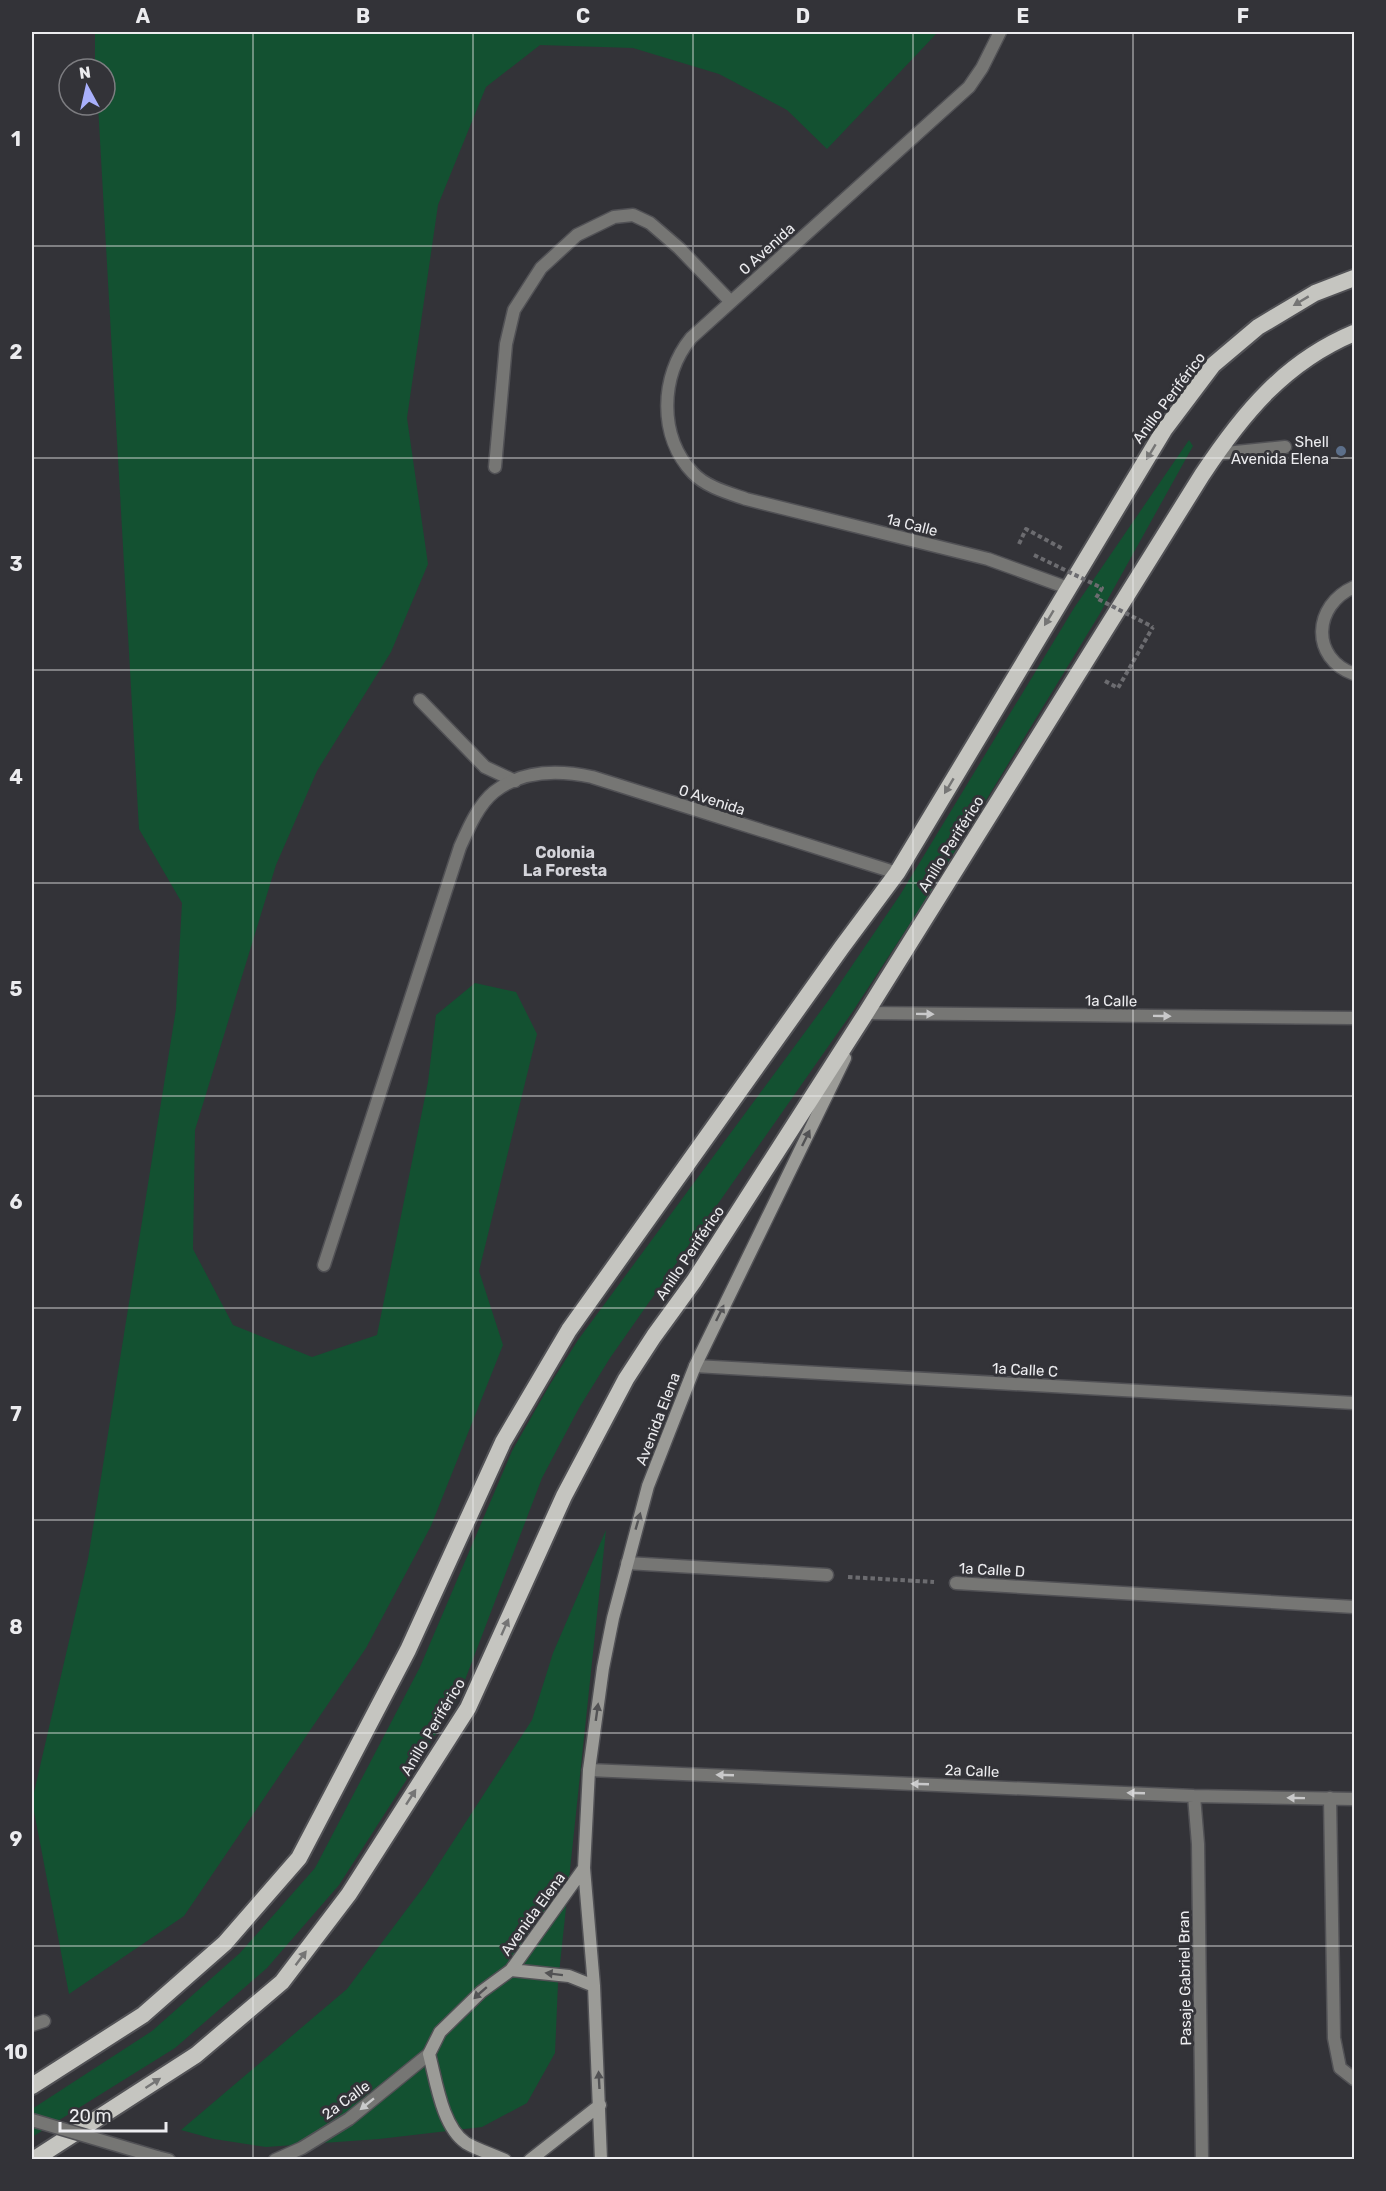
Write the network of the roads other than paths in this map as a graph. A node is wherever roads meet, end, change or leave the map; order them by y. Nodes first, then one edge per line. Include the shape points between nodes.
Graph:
1 (1000, 32) edge
2 (1354, 278) edge
3 (731, 302) junction
4 (1354, 333) edge
5 (1285, 447) dead end
6 (1216, 454) junction
7 (495, 467) dead end
8 (746, 500) joint
9 (1354, 587) edge
10 (1068, 588) junction
11 (1354, 674) edge
12 (420, 700) dead end
13 (515, 781) junction
14 (897, 873) junction
15 (866, 1014) junction
16 (1354, 1018) edge
17 (324, 1265) dead end
18 (695, 1366) junction
19 (1354, 1403) edge
20 (627, 1563) junction
21 (827, 1575) road end
22 (956, 1583) road end
23 (1354, 1607) edge
24 (589, 1770) junction
25 (1194, 1796) junction
26 (1330, 1798) junction
27 (1354, 1799) edge
28 (584, 1868) junction
29 (511, 1970) junction
30 (594, 1986) junction
31 (429, 2054) junction
32 (1354, 2079) edge
33 (32, 2086) edge
34 (600, 2105) junction
35 (32, 2120) edge
36 (163, 2158) edge
37 (33, 2160) edge
38 (275, 2160) edge
39 (505, 2160) edge
40 (530, 2160) edge
41 (601, 2160) edge
42 (1202, 2160) edge

1 - 3 street, 0 Avenida via 969,87
2 -> 10 highway, Anillo Periférico via 1315,293 1258,327 1213,365 1164,430
3 - 7 street via 679,248 650,223 633,215 614,217 577,235 541,268 514,310 506,344
3 - 8 street, 0 Avenida via 691,338 676,361 668,386 669,418 682,459 694,475
4 - 6 highway, Anillo Periférico via 1324,346 1277,381
5 - 6 street
6 - 15 highway, Anillo Periférico
8 - 10 street, 1a Calle via 988,560
9 - 11 street via 1330,605 1322,634 1334,661
10 -> 14 highway, Anillo Periférico
12 - 13 street via 485,767
13 - 14 street, 0 Avenida via 554,772 592,777
13 - 17 street, 0 Avenida via 492,794 470,824 460,847
14 - 33 highway, Anillo Periférico via 569,1330 503,1442 408,1650 299,1858 225,1943 143,2016
15 -> 16 street, 1a Calle
18 -> 15 main road, Avenida Elena
37 -> 15 highway, Anillo Periférico via 196,2055 282,1982 349,1894 468,1708 564,1496 626,1379
18 - 19 street, 1a Calle C
20 -> 18 main road, Avenida Elena via 648,1486
20 - 21 street
24 -> 20 main road, Avenida Elena via 603,1668
22 - 23 street, 1a Calle D
25 -> 24 street, 2a Calle
24 - 28 main road, Avenida Elena
26 -> 25 street, 2a Calle
25 - 42 street, Pasaje Gabriel Bran
26 - 27 street, 2a Calle
26 - 32 street via 1334,2038 1340,2068
28 - 29 main road, Avenida Elena
28 - 30 main road, Avenida Elena
30 -> 29 main road via 569,1976
29 -> 31 main road, Avenida Elena via 481,1992 440,2032
34 -> 30 main road, Avenida Elena
31 -> 38 street, 2a Calle via 349,2119
31 - 39 main road via 452,2129 465,2142
34 - 40 main road
34 - 41 main road, Avenida Elena
35 - 36 street, bridge

